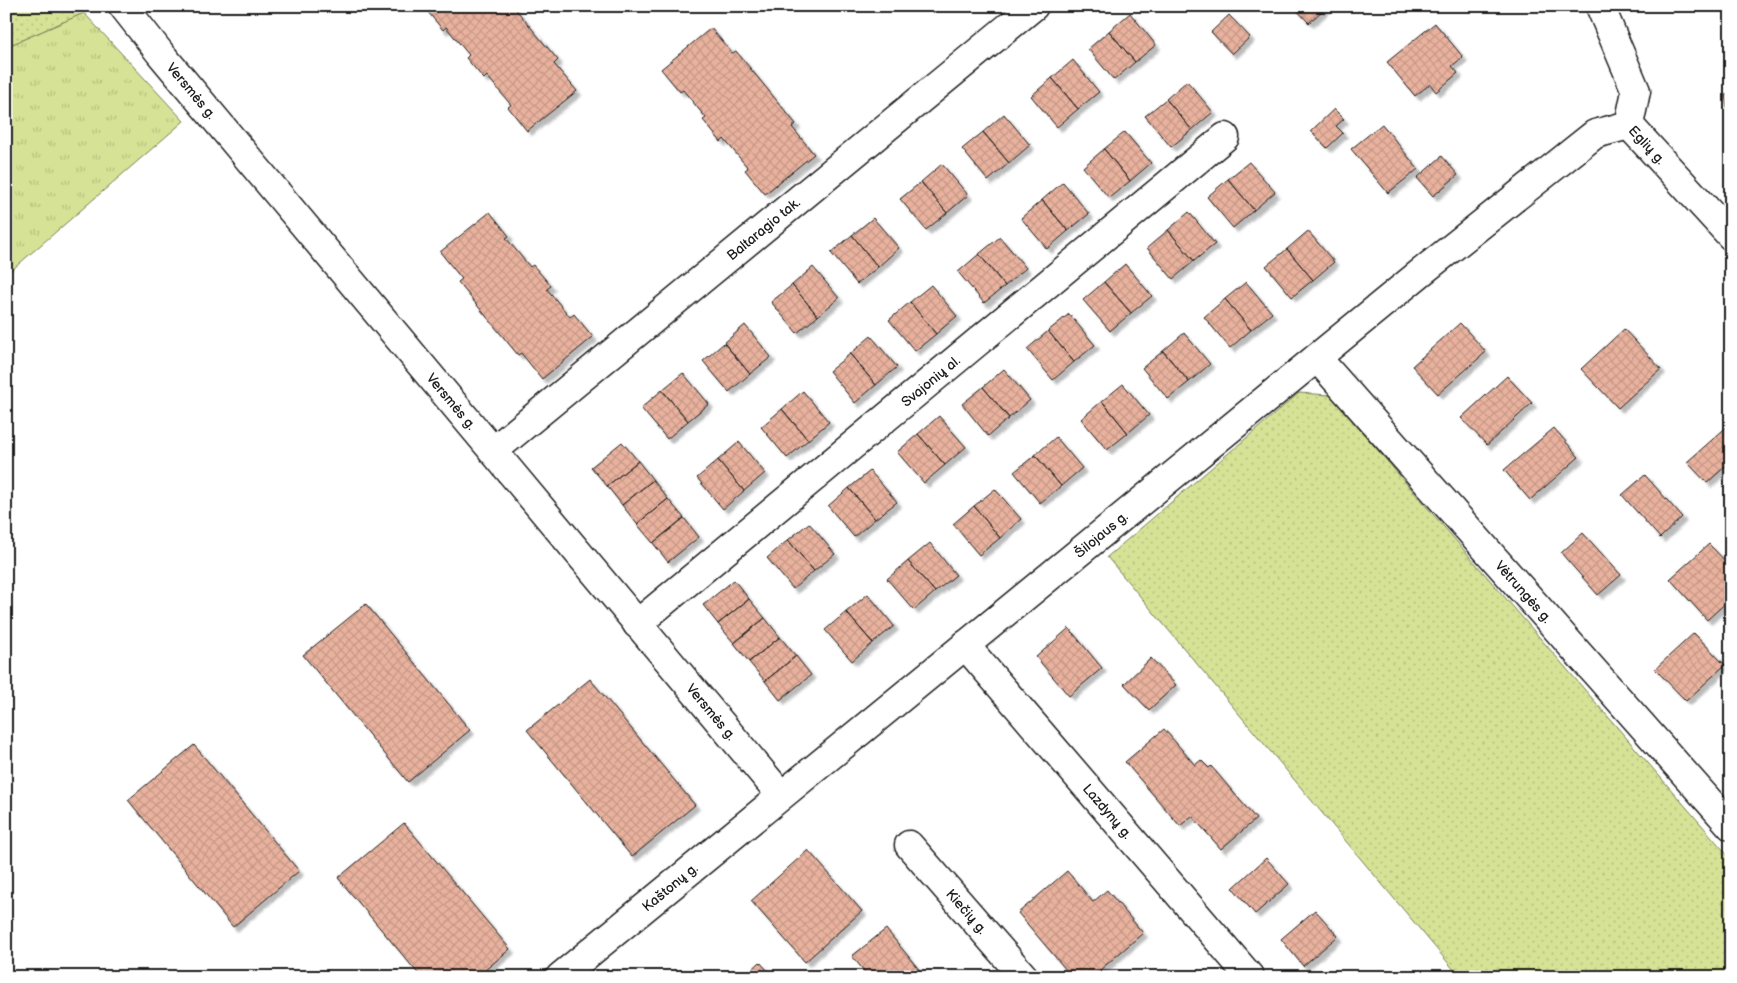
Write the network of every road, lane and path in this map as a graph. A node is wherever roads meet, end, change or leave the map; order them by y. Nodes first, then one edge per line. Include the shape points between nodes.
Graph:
1 (123, 6) edge
2 (1034, 6) edge
3 (1600, 6) edge
4 (1629, 125) junction
5 (1225, 137) dead end
6 (1731, 236) edge
7 (1316, 358) junction
8 (493, 451) junction
9 (638, 624) junction
10 (964, 645) junction
11 (781, 795) junction
12 (1731, 826) edge
13 (910, 845) dead end
14 (560, 977) edge
15 (1024, 977) edge
16 (1250, 977) edge

1 - 8 street, Versmės g.
2 - 8 street, Baltaragio tak.
3 - 4 street, Eglių g. via 1636,91
4 - 6 street, Eglių g.
4 - 7 street, Šilojaus g. via 1595,134
5 - 9 street, Svajonių al.
7 - 10 street, Šilojaus g.
7 - 12 street, Vėtrungės g.
8 - 9 street, Versmės g.
9 - 11 street, Versmės g.
10 - 11 street, Šilojaus g.
10 - 16 street, Lazdynų g.
11 - 14 street, Kaštonų g.
13 - 15 street, Kiečių g.

